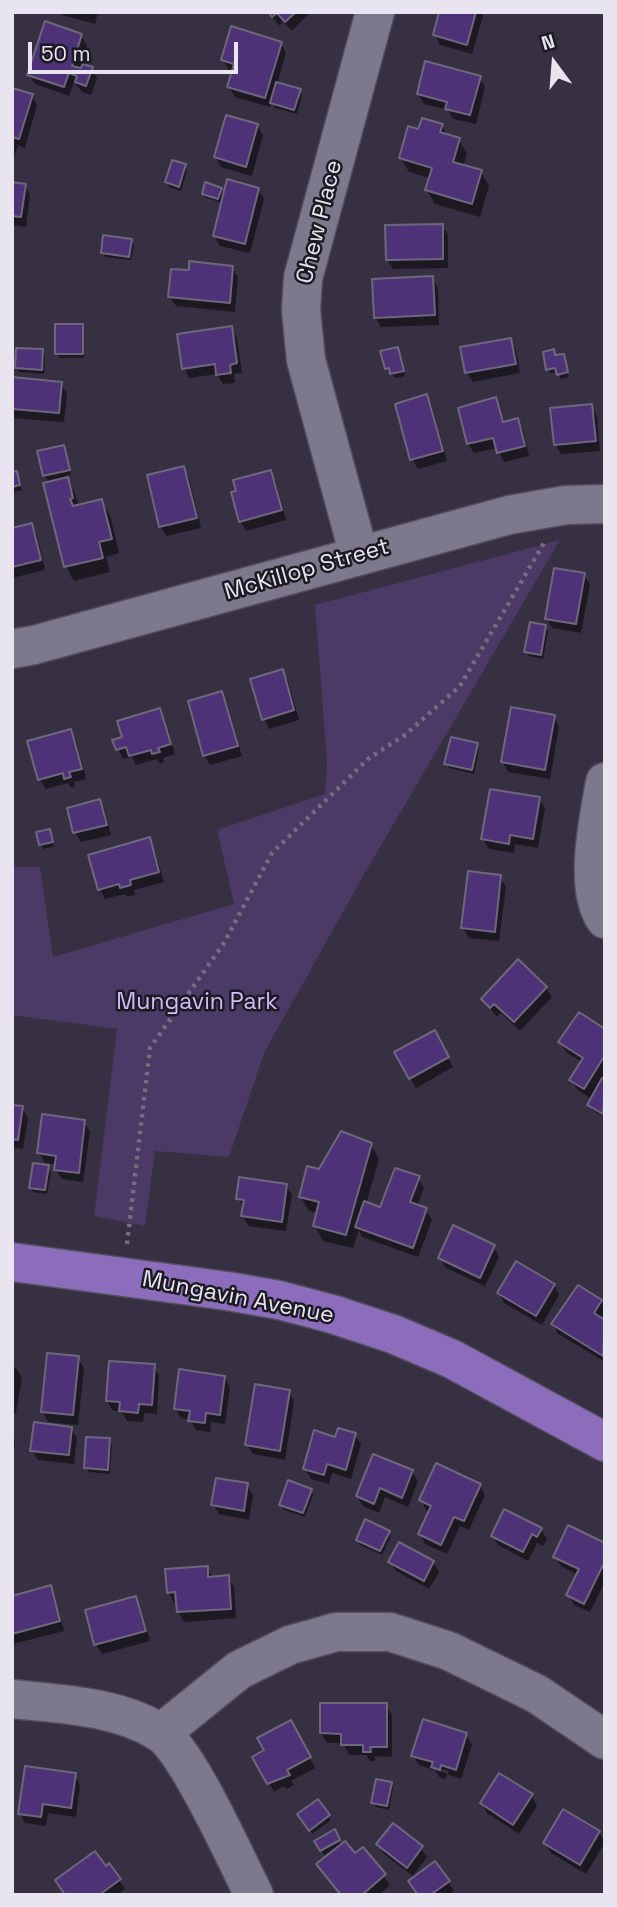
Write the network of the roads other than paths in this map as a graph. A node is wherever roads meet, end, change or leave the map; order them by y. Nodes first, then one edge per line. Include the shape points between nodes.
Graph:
1 (375, 12) edge
2 (605, 504) edge
3 (359, 555) junction
4 (12, 649) edge
5 (605, 782) edge
6 (605, 919) edge
7 (12, 1262) edge
8 (605, 1442) edge
9 (12, 1699) edge
10 (162, 1733) junction
11 (605, 1740) edge
12 (254, 1895) edge

1 - 3 street, Chew Place via 303,278 301,310 306,360
2 - 3 street, McKillop Street via 509,515
3 - 4 street, McKillop Street
5 - 6 street via 593,856 599,911
7 - 8 main road, Mungavin Avenue via 279,1300 332,1314 452,1359
9 - 10 street via 78,1706 132,1719
10 - 11 street via 239,1670 290,1645 336,1632 390,1632 449,1651 537,1694
10 - 12 street via 194,1777

